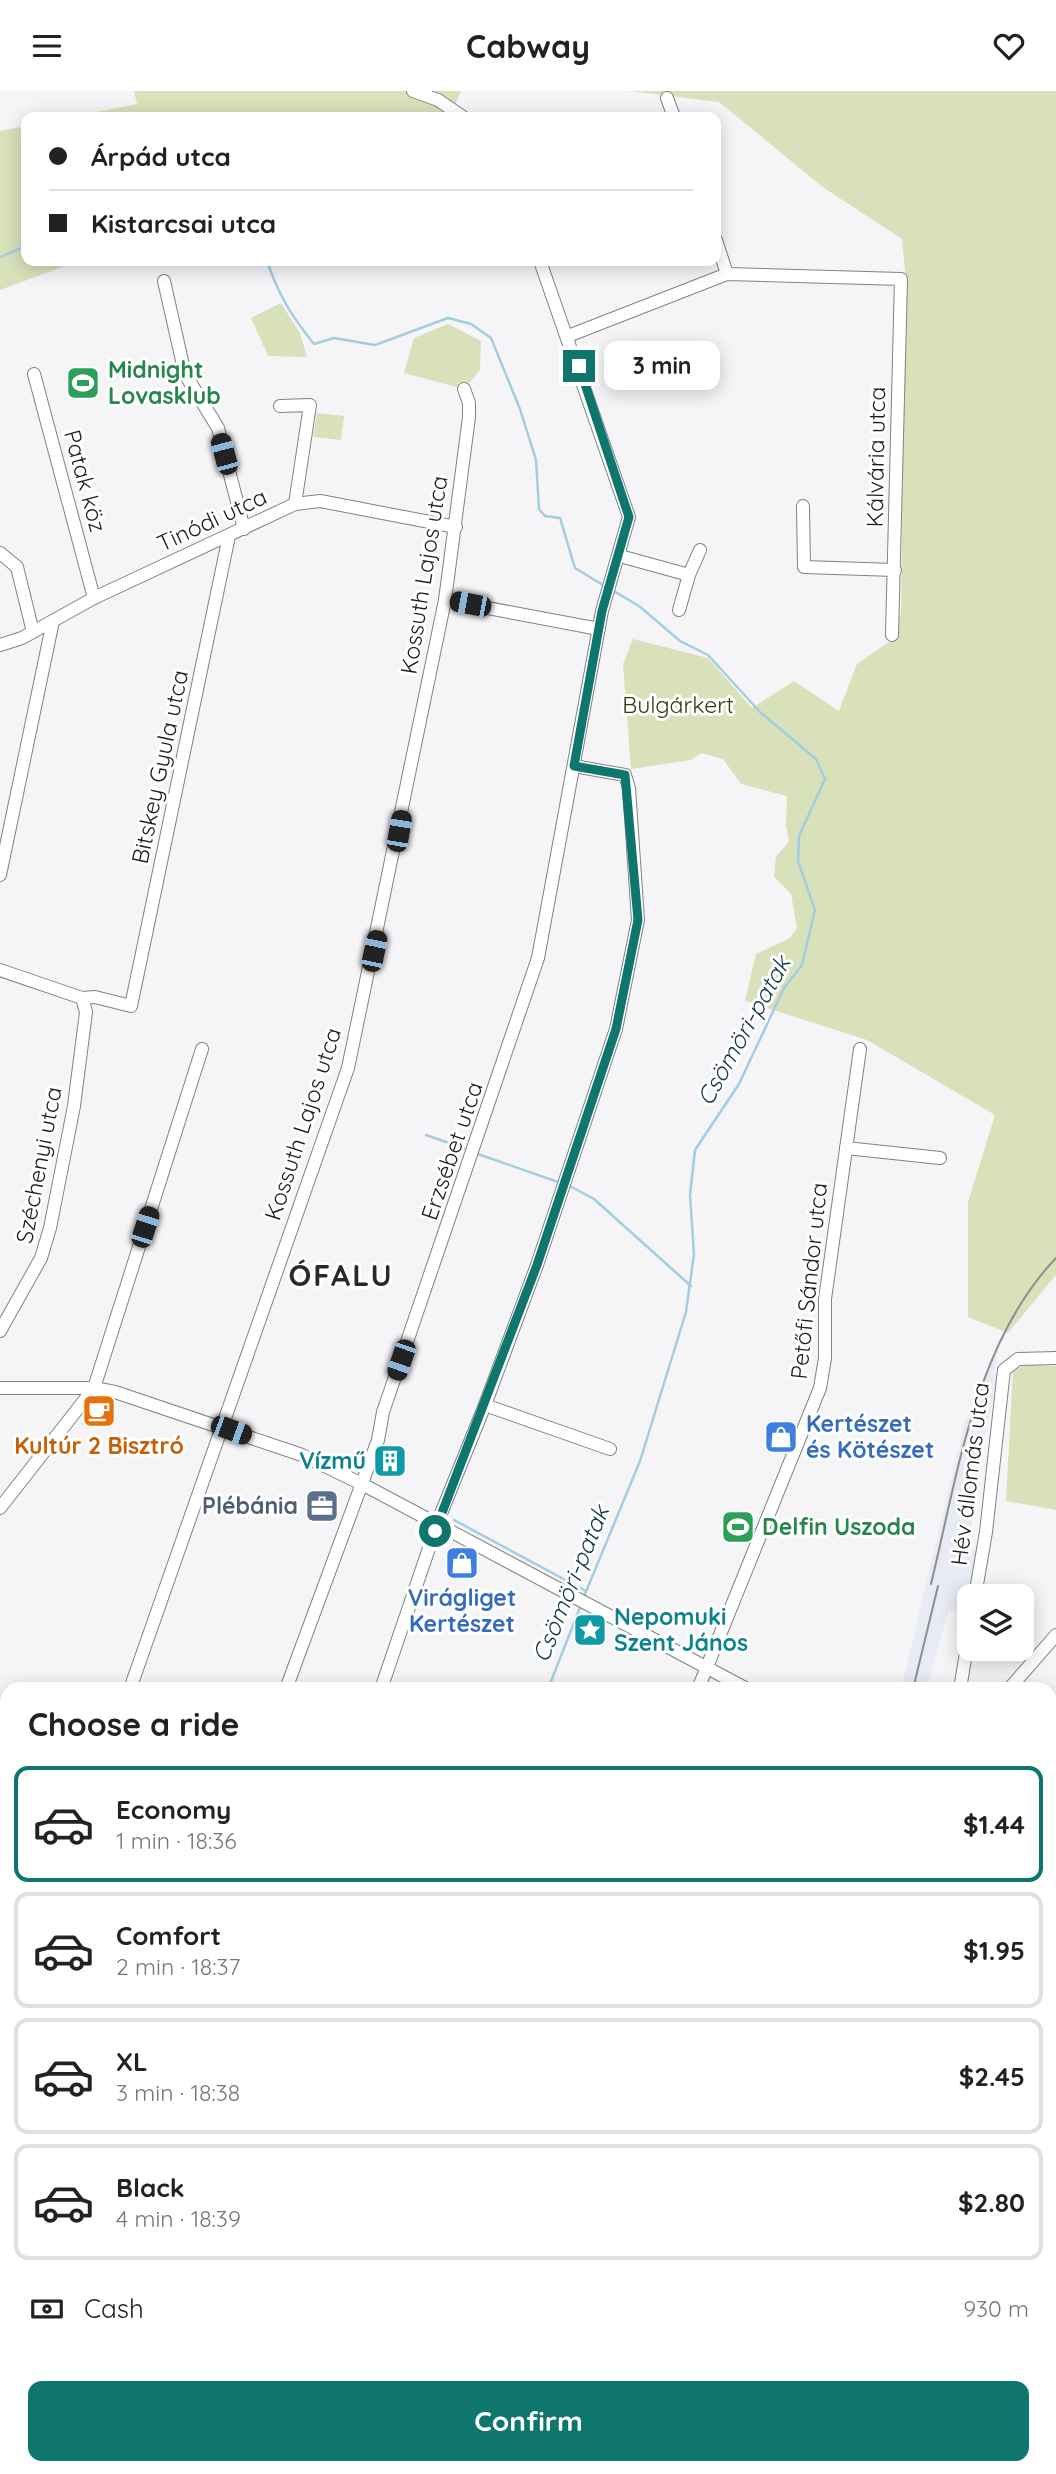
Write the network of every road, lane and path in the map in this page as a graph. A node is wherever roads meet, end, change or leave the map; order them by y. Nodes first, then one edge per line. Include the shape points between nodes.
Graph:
1 (413, 91) edge
2 (667, 98) dead end
3 (456, 112) edge
4 (672, 112) edge
5 (721, 255) edge
6 (542, 266) edge
7 (727, 274) junction
8 (164, 281) dead end
9 (568, 336) junction
10 (34, 374) dead end
11 (464, 389) dead end
12 (280, 406) dead end
13 (295, 504) junction
14 (803, 506) dead end
15 (456, 527) junction
16 (244, 529) junction
17 (229, 536) junction
18 (699, 549) dead end
19 (0, 553) edge
20 (620, 556) junction
21 (895, 570) junction
22 (688, 575) junction
23 (94, 599) junction
24 (445, 600) junction
25 (679, 610) dead end
26 (53, 621) junction
27 (599, 629) junction
28 (33, 632) junction
29 (892, 635) dead end
30 (0, 645) edge
31 (574, 766) junction
32 (0, 875) edge
33 (0, 970) edge
34 (82, 998) junction
35 (202, 1049) dead end
36 (860, 1049) dead end
37 (846, 1148) junction
38 (940, 1158) dead end
39 (0, 1331) edge
40 (1056, 1358) edge
41 (0, 1388) edge
42 (94, 1388) junction
43 (485, 1405) junction
44 (221, 1426) junction
45 (610, 1449) dead end
46 (362, 1484) junction
47 (0, 1509) edge
48 (437, 1525) junction
49 (977, 1584) edge
50 (1056, 1635) edge
51 (965, 1661) edge
52 (706, 1667) junction
53 (132, 1682) edge
54 (289, 1682) edge
55 (383, 1682) edge
56 (701, 1682) edge
57 (734, 1682) edge
58 (961, 1682) edge
59 (1015, 1682) edge

1 - 3 street
2 - 4 street
5 - 7 street
6 - 9 street, Erzsébet utca
7 - 9 street
7 - 21 street, Kálvária utca via 901,279
8 - 16 street via 185,374 218,428
9 - 20 street, Erzsébet utca via 629,517
10 - 23 street, Patak köz
11 - 15 street, Kossuth Lajos utca via 470,403
12 - 13 street via 310,405
13 - 15 street, Tinódi utca via 320,501
13 - 16 street, Tinódi utca
14 - 21 street via 804,567
15 - 24 street, Kossuth Lajos utca
16 - 17 street, Tinódi utca
17 - 23 street, Tinódi utca
17 - 34 street, Bitskey Gyula utca via 131,1006
18 - 22 street
19 - 28 street via 17,567
20 - 22 street
20 - 27 street, Erzsébet utca
21 - 29 street, Kálvária utca
22 - 25 street
23 - 26 street, Tinódi utca
24 - 27 street
24 - 44 street, Kossuth Lajos utca via 348,1068
26 - 28 street, Tinódi utca
26 - 32 street
27 - 31 street, Erzsébet utca
28 - 30 street, Tinódi utca
31 - 43 street via 625,775 638,920 616,1029
31 - 46 street, Erzsébet utca via 538,958
33 - 34 street
34 - 39 street, Széchenyi utca via 86,1012 59,1193 41,1258
35 - 42 street
36 - 37 street, Petőfi Sándor utca
37 - 38 street
37 - 52 street, Petőfi Sándor utca via 825,1300 820,1388
40 - 49 street, Hév állomás utca via 1018,1359 1004,1370
41 - 42 street
42 - 44 street
42 - 47 street
43 - 45 street
43 - 48 street
44 - 46 street via 302,1455
44 - 53 street, Kossuth Lajos utca
46 - 48 street
46 - 54 street, Erzsébet utca
48 - 52 street
48 - 55 street
50 - 59 street
51 - 58 street
52 - 56 street, Petőfi Sándor utca
52 - 57 street

